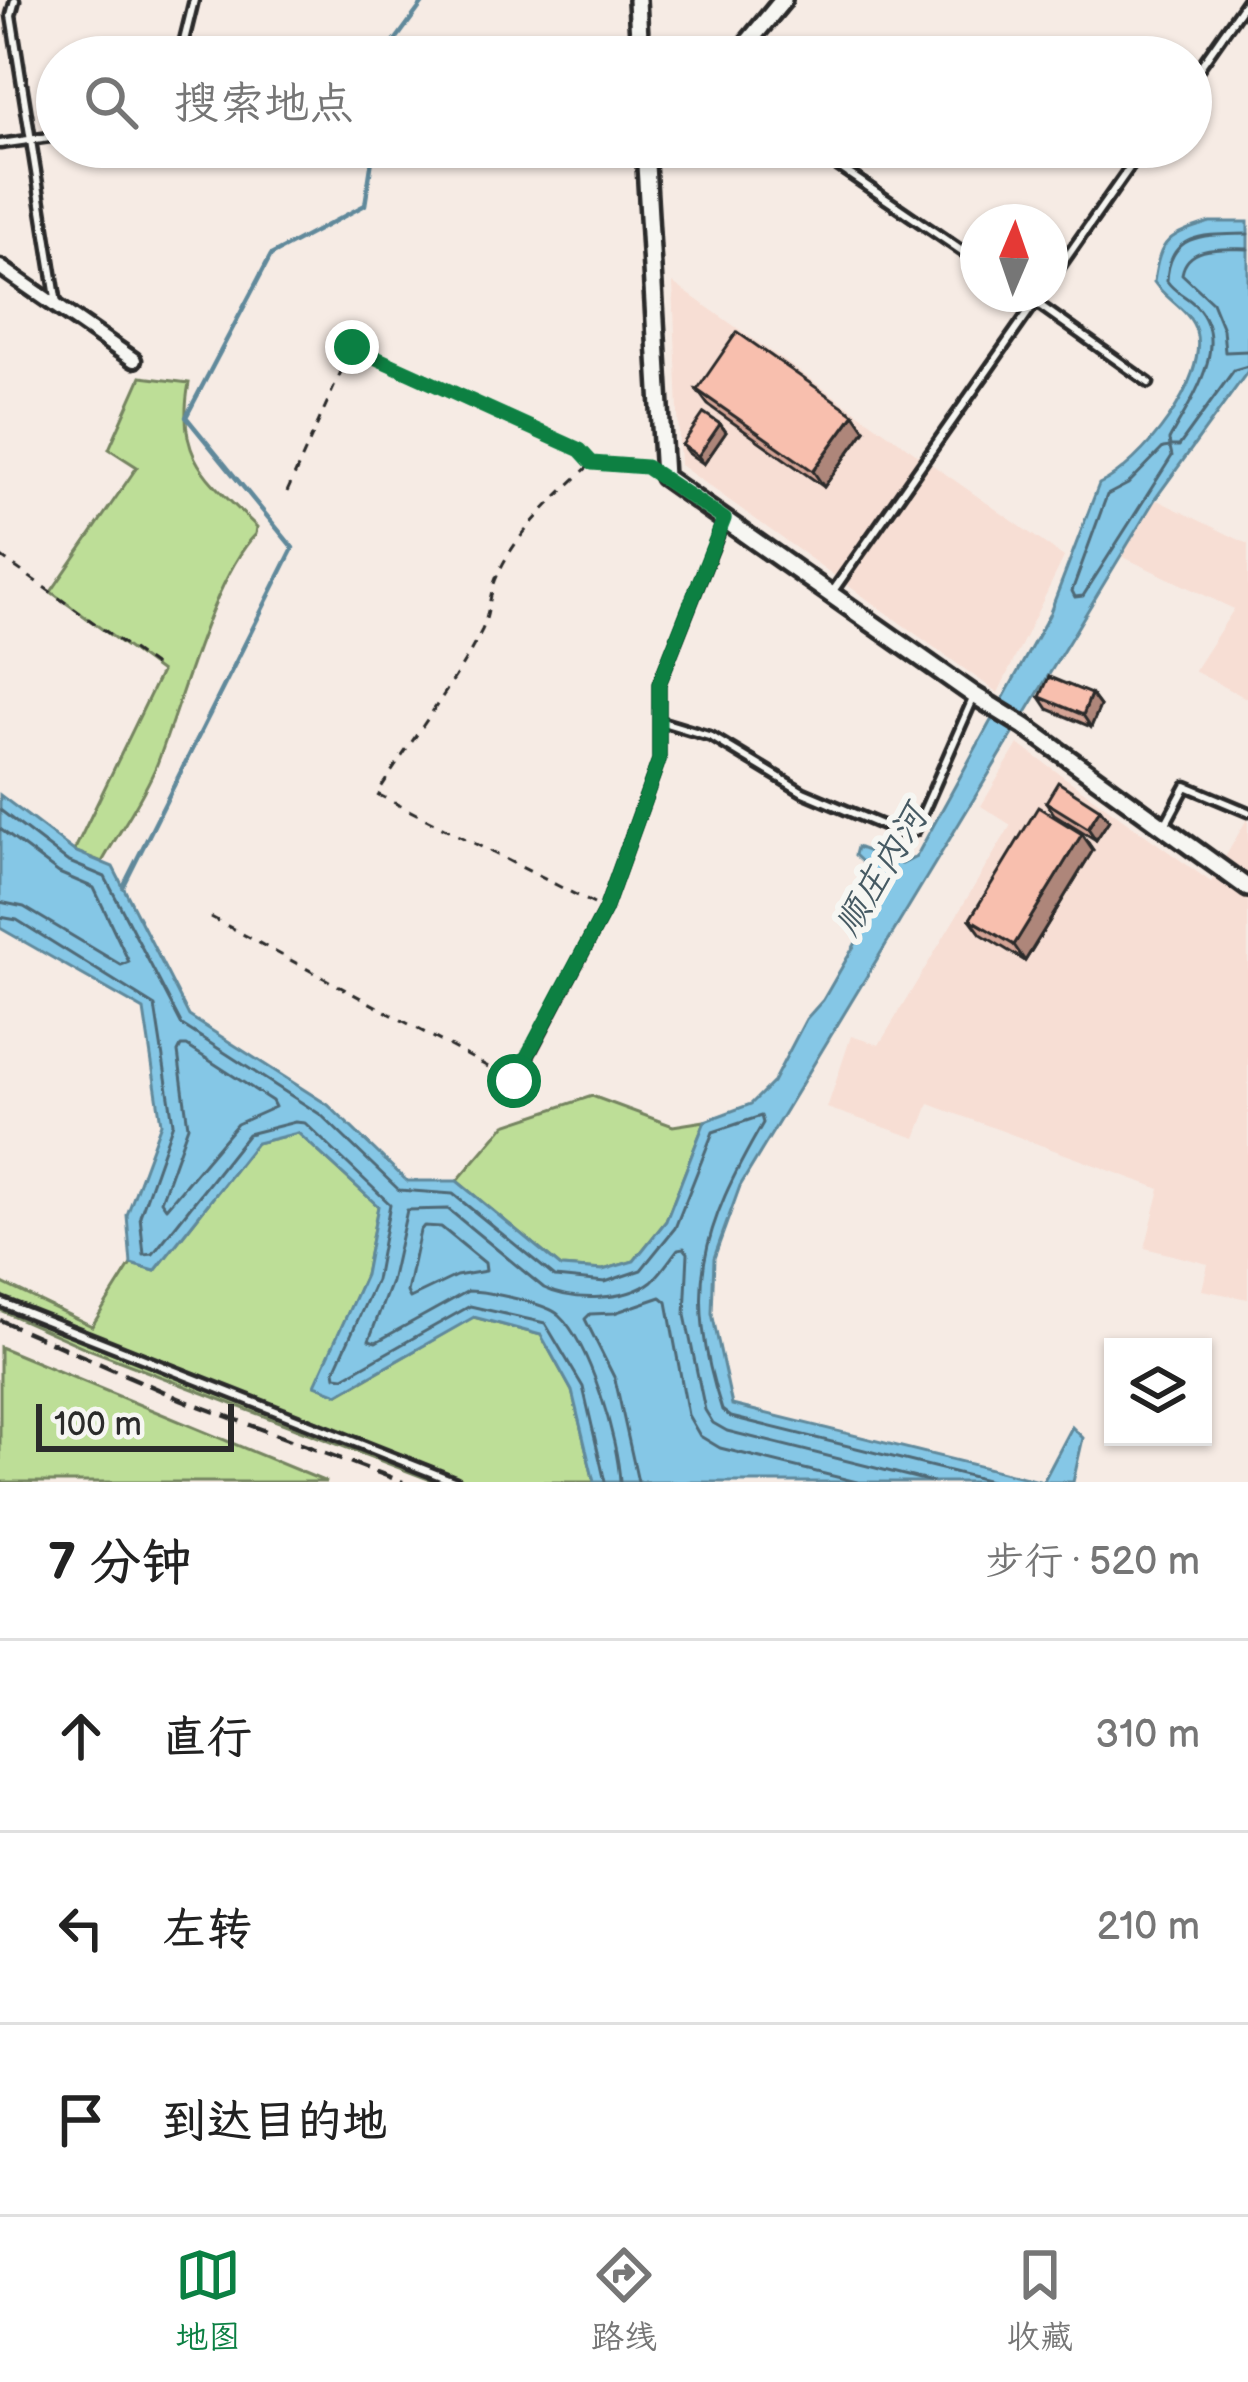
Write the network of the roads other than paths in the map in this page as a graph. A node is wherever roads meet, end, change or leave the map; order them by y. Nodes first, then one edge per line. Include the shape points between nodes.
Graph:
1 (15, 0) edge
2 (194, 0) edge
3 (637, 0) edge
4 (783, 0) edge
5 (1247, 0) edge
6 (185, 36) edge
7 (639, 36) edge
8 (753, 36) edge
9 (1212, 50) edge
10 (36, 139) edge
11 (31, 140) junction
12 (0, 144) edge
13 (646, 168) edge
14 (841, 168) edge
15 (1129, 168) edge
16 (960, 250) edge
17 (1068, 255) edge
18 (0, 267) edge
19 (58, 307) junction
20 (1028, 312) edge
21 (1056, 312) edge
22 (134, 360) dead end
23 (1148, 383) dead end
24 (724, 519) junction
25 (831, 594) junction
26 (982, 699) junction
27 (659, 721) junction
28 (1248, 812) edge
29 (1164, 829) junction
30 (1248, 888) edge
31 (514, 1081) road end
32 (0, 1302) edge
33 (456, 1482) edge

1 - 11 lane
2 - 6 lane
3 - 7 street
4 - 8 street
5 - 9 lane
10 - 11 lane
11 - 12 lane
11 - 19 lane
13 - 24 street via 664,477
14 - 16 lane
15 - 17 lane
18 - 19 street
19 - 22 street
20 - 25 lane
21 - 23 lane
24 - 25 street
24 - 27 lane via 659,684
25 - 26 street
26 - 27 lane via 915,830 905,835 802,792 712,736
26 - 29 street
27 - 31 lane via 659,760 605,910
28 - 29 lane via 1186,786
29 - 30 street
32 - 33 lane

